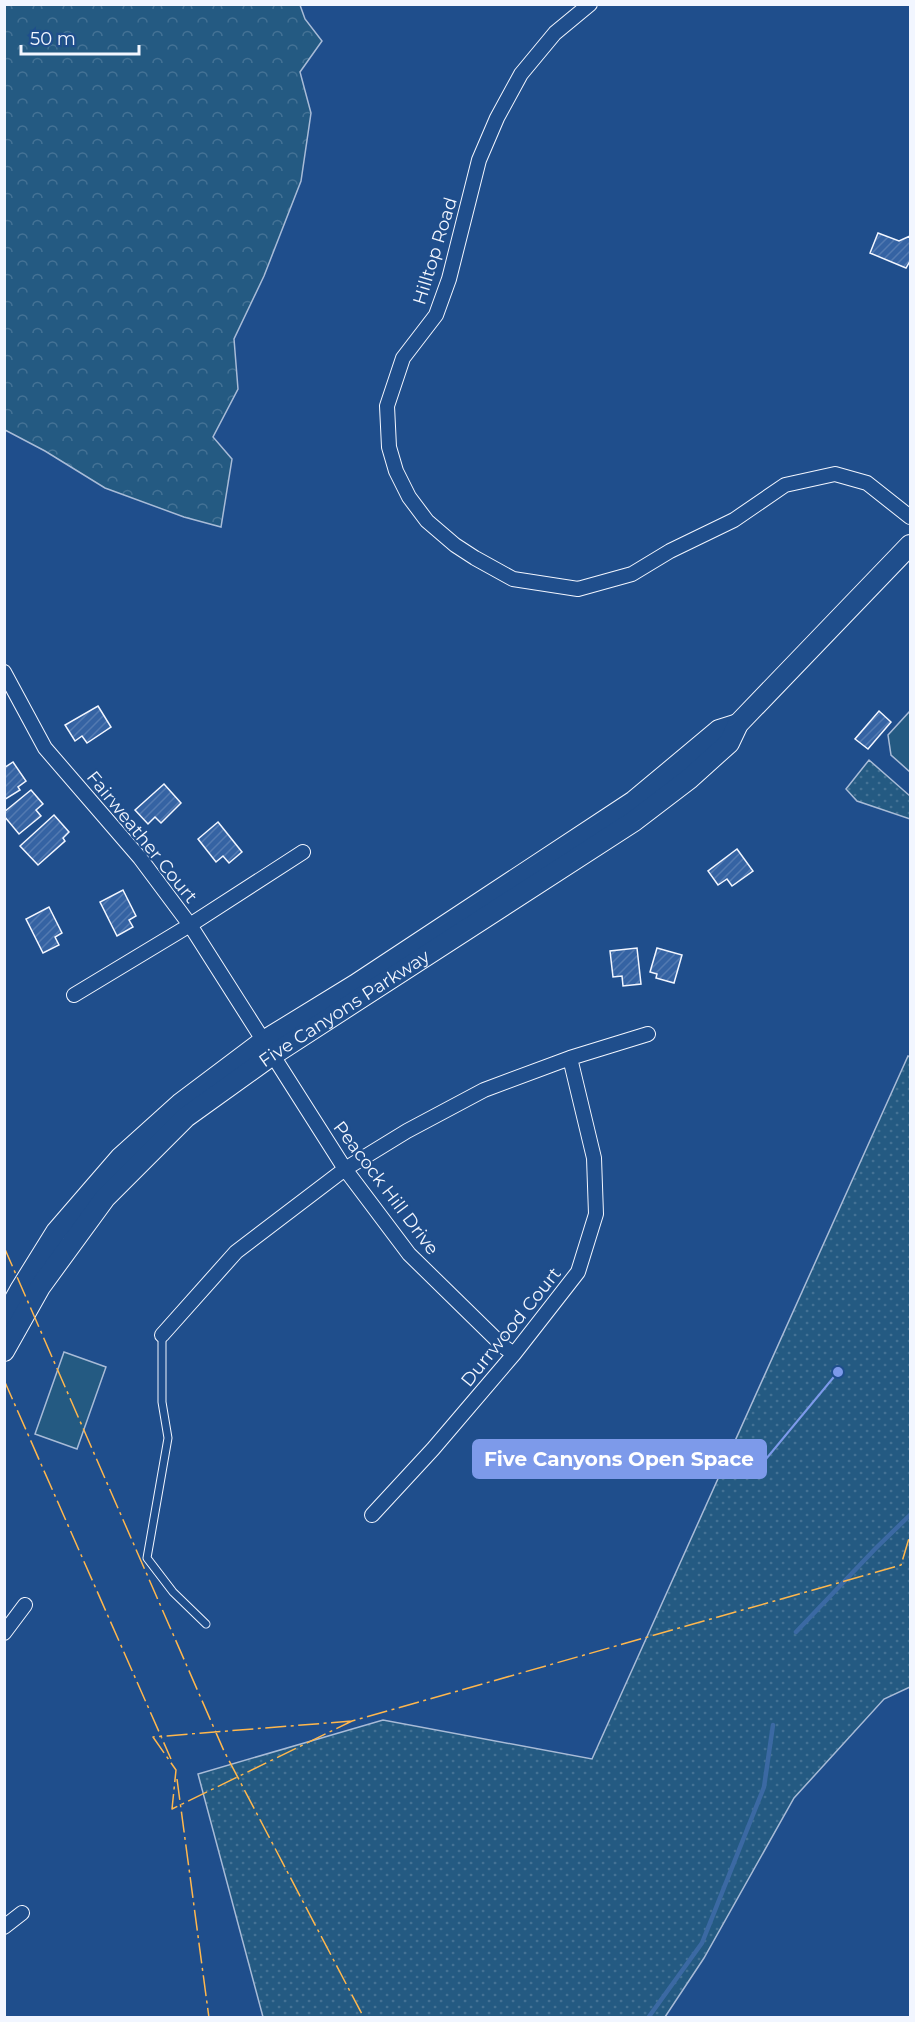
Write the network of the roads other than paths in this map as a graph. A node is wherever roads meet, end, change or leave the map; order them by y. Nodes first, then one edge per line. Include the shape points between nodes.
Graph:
1 (590, 4) edge
2 (910, 517) edge
3 (910, 545) edge
4 (4, 672) edge
5 (303, 852) dead end
6 (190, 926) junction
7 (74, 995) dead end
8 (648, 1034) dead end
9 (267, 1049) junction
10 (570, 1058) junction
11 (345, 1169) junction
12 (4, 1319) edge
13 (162, 1335) joint
14 (4, 1351) edge
15 (514, 1354) junction
16 (372, 1515) dead end
17 (25, 1605) dead end
18 (206, 1624) dead end
19 (4, 1632) edge
20 (22, 1913) dead end
21 (4, 1927) edge

1 - 2 street, Hilltop Road via 555,33 521,74 507,100 479,160 436,315 403,358 387,406 388,447 409,497 427,521 455,545 513,579 578,589 632,574 734,520 785,485 835,474 867,483
3 - 9 main road, Five Canyons Parkway via 738,723 719,730 634,801 355,985
4 - 6 street, Fairweather Court via 45,748 141,858
5 - 6 street
6 - 7 street
6 - 9 street, Fairweather Court
8 - 10 street
9 - 11 street, Peacock Hill Drive
9 - 12 main road, Five Canyons Parkway via 181,1103 105,1175 56,1232
9 - 14 main road, Five Canyons Parkway via 186,1117 105,1198 40,1287
10 - 11 street via 484,1090
10 - 15 street, Durrwood Court via 594,1158 596,1214 578,1272
11 - 13 street via 236,1252
11 - 15 street, Peacock Hill Drive via 409,1254
13 - 18 lane via 162,1402 168,1438 147,1558 173,1592
15 - 16 street, Durrwood Court
17 - 19 street
20 - 21 street

